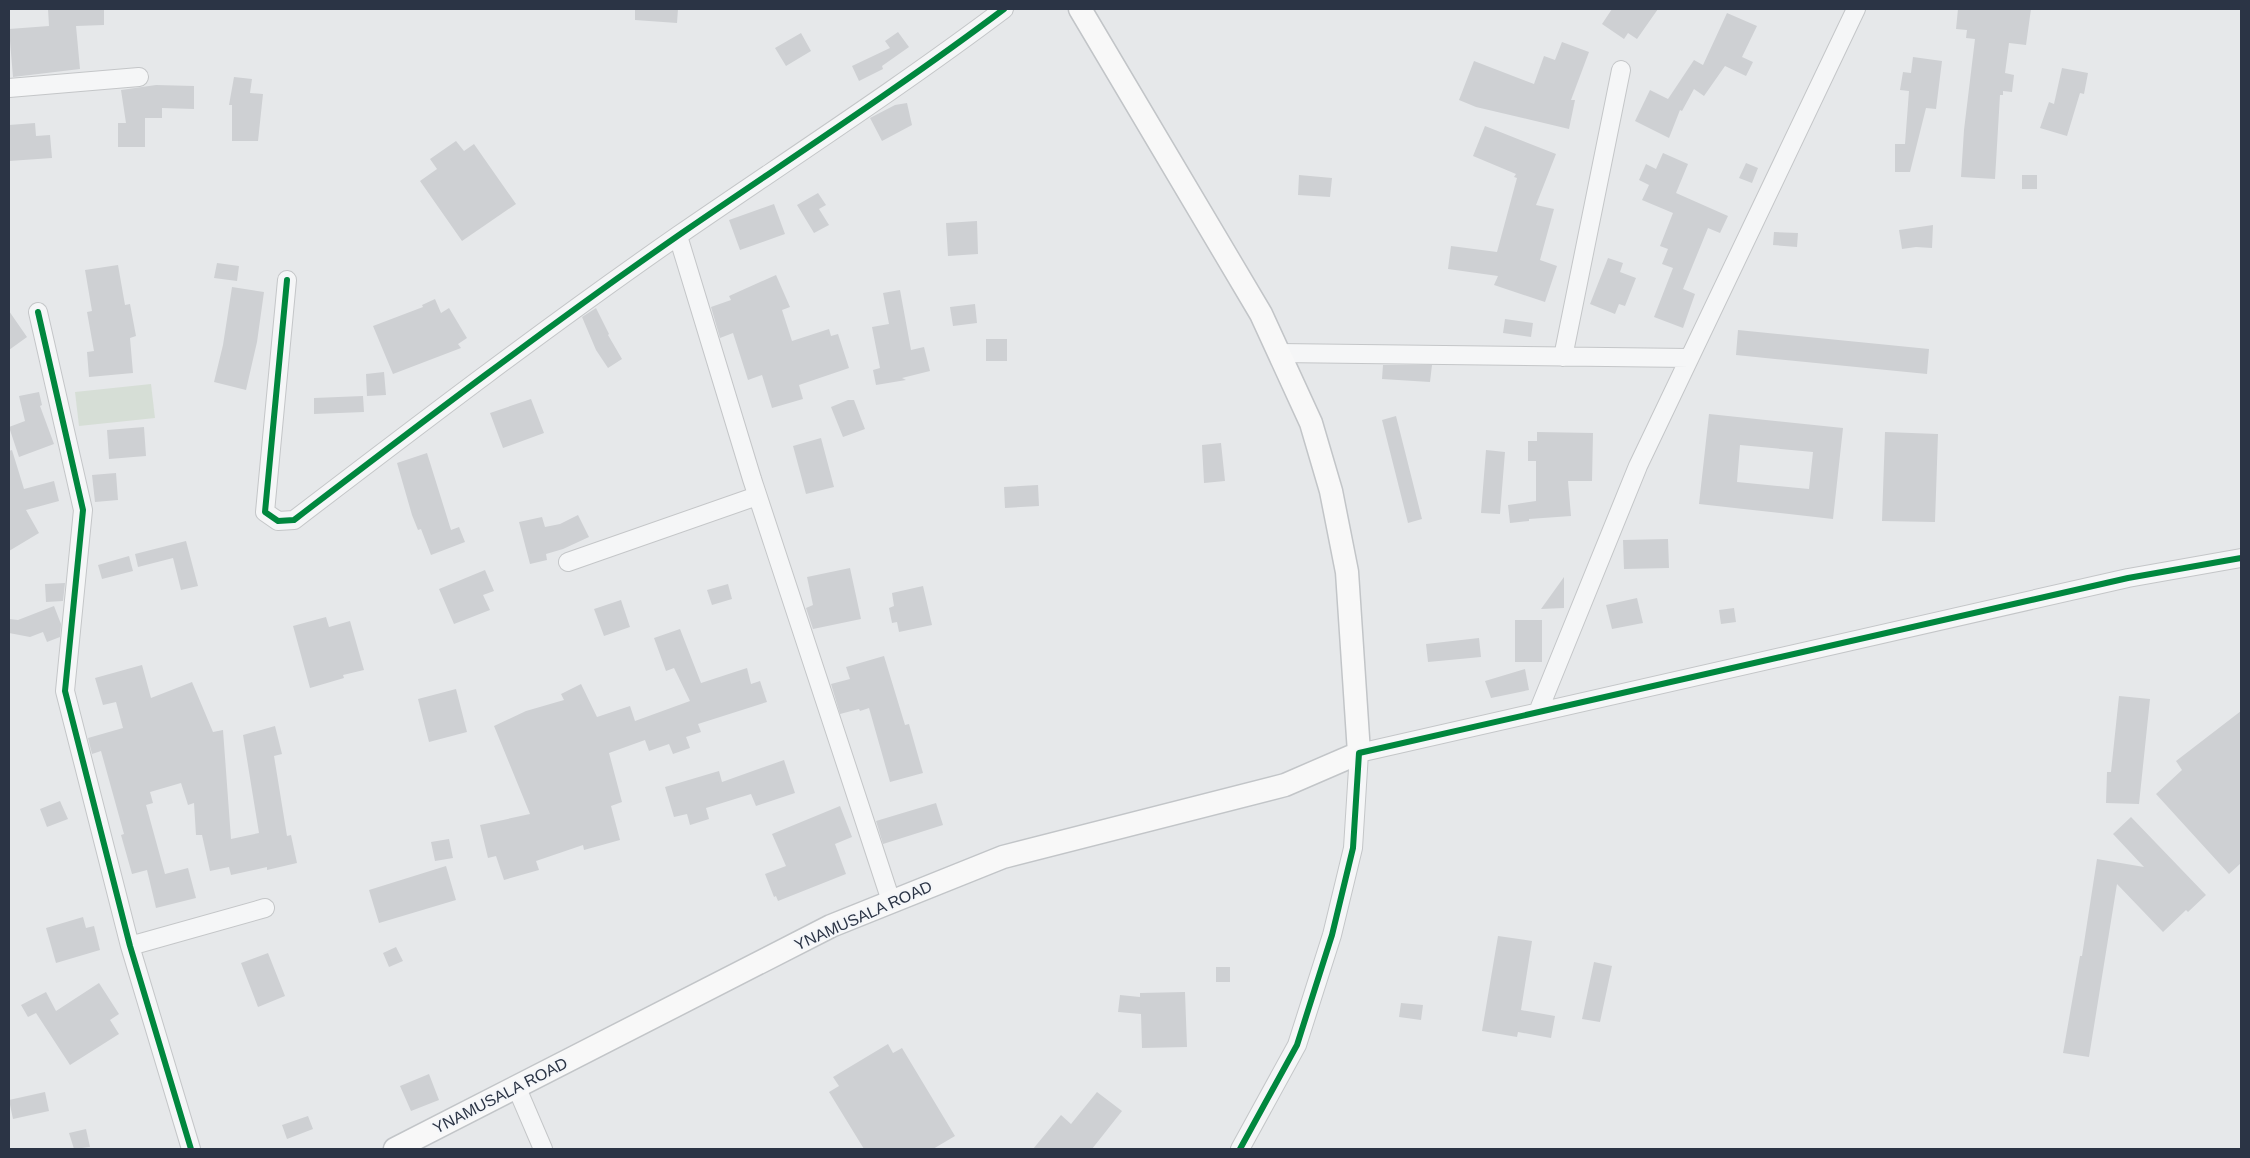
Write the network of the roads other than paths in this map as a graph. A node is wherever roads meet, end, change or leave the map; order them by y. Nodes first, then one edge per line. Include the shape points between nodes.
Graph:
1 (1004, 9) edge
2 (1080, 9) edge
3 (1856, 9) edge
4 (1621, 70) dead end
5 (139, 77) dead end
6 (9, 88) edge
7 (678, 236) junction
8 (286, 280) dead end
9 (38, 312) dead end
10 (1279, 354) junction
11 (1563, 357) junction
12 (1689, 358) junction
13 (758, 496) junction
14 (2241, 558) edge
15 (568, 562) dead end
16 (1538, 712) junction
17 (1359, 753) junction
18 (891, 901) junction
19 (265, 908) dead end
20 (130, 946) junction
21 (516, 1086) junction
22 (192, 1149) edge
23 (395, 1149) edge
24 (543, 1149) edge
25 (1240, 1149) edge

1 - 7 street via 944,54
2 - 10 main road via 1262,314
3 - 12 street
4 - 11 street
5 - 6 street
7 - 8 street via 294,520 278,521 265,512
7 - 13 street
9 - 20 street via 83,510 65,691
10 - 11 street
10 - 17 main road via 1311,424 1347,572
11 - 12 street
12 - 16 street via 1638,466
13 - 15 street
13 - 18 street
14 - 16 street via 2128,578
16 - 17 street
17 - 18 main road, YNAMUSALA ROAD via 1285,785 1003,857
17 - 25 street via 1353,848 1332,934 1297,1045
18 - 21 main road, YNAMUSALA ROAD via 831,926
19 - 20 street
20 - 22 street
21 - 23 main road, YNAMUSALA ROAD
21 - 24 street

